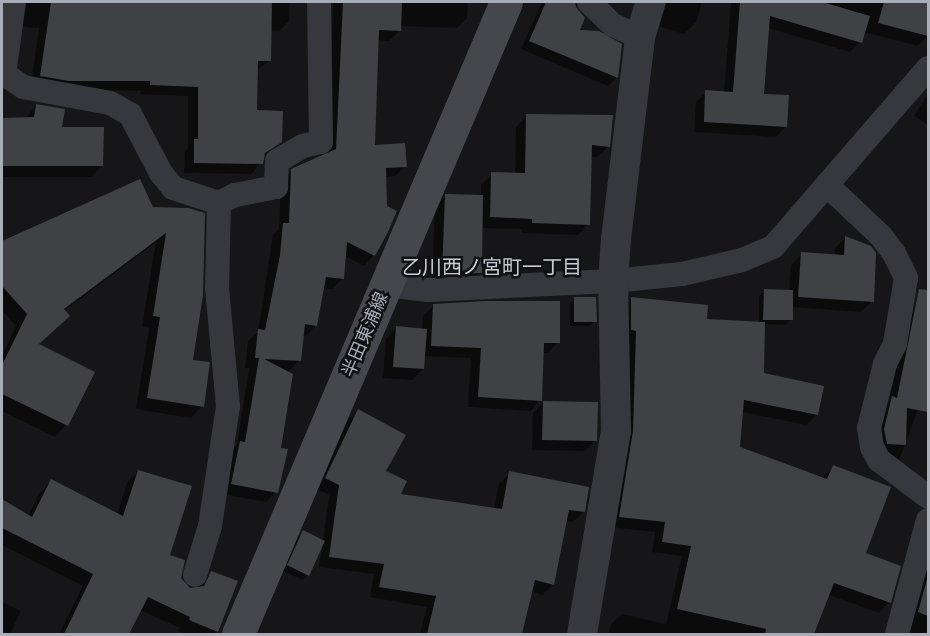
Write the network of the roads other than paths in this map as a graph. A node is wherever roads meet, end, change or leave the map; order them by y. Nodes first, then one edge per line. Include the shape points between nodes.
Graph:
1 (14, 2) edge
2 (319, 2) edge
3 (506, 2) edge
4 (589, 2) edge
5 (651, 2) edge
6 (640, 37) junction
7 (928, 68) edge
8 (3, 75) edge
9 (827, 185) junction
10 (219, 203) junction
11 (613, 281) junction
12 (387, 285) junction
13 (928, 497) edge
14 (928, 520) edge
15 (195, 575) dead end
16 (238, 634) edge
17 (582, 634) edge
18 (897, 634) edge

1 - 8 street
2 - 10 street via 321,142 303,146 277,161 276,187 235,195
3 - 12 main road, 半田東浦線
4 - 6 street via 613,25
5 - 6 street
6 - 11 street
7 - 9 street
8 - 10 street via 23,87 110,103 130,114 173,188
9 - 11 street via 773,247 742,260 682,274
9 - 13 street via 881,236 906,278 895,344 885,364 869,428 879,460
10 - 15 street via 217,288 228,406 210,526
11 - 12 street via 428,290
11 - 17 street via 616,431
12 - 16 main road, 半田東浦線
14 - 18 street

